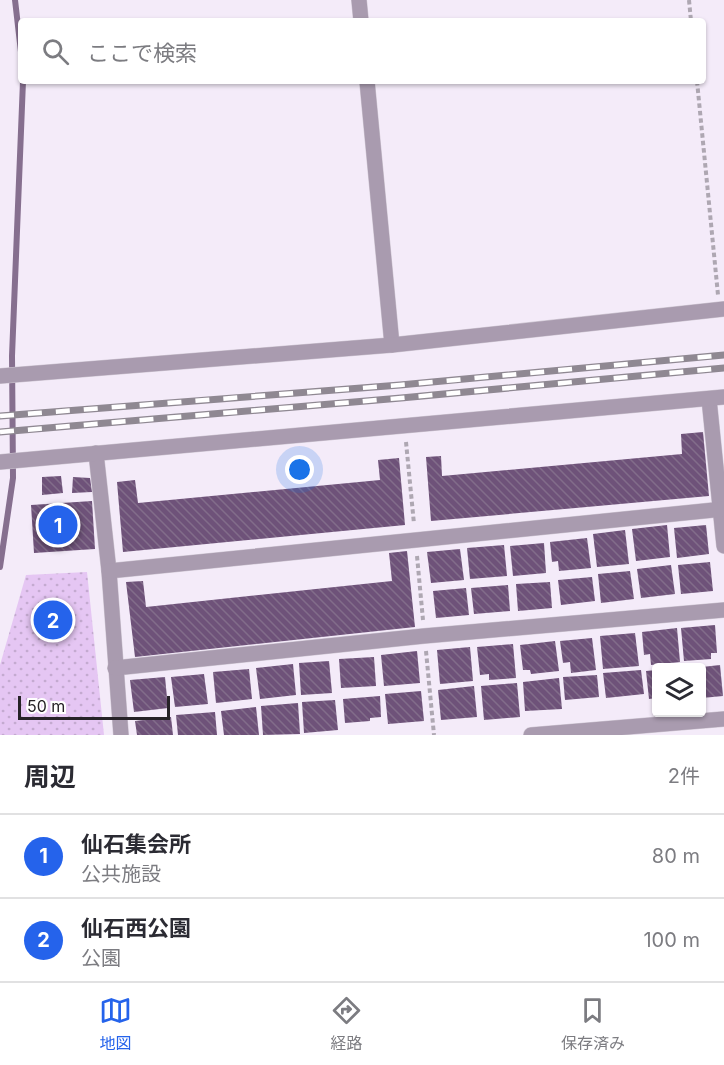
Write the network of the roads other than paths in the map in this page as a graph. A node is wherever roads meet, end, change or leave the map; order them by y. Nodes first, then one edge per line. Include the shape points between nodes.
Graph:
1 (359, 0) edge
2 (361, 18) edge
3 (367, 84) edge
4 (722, 309) edge
5 (392, 345) junction
6 (0, 376) edge
7 (716, 398) edge
8 (96, 453) junction
9 (0, 462) edge
10 (722, 509) edge
11 (724, 546) edge
12 (109, 571) junction
13 (724, 610) edge
14 (115, 668) junction
15 (724, 719) edge
16 (121, 735) edge
17 (531, 735) edge

1 - 2 street
3 - 5 street
4 - 5 street
5 - 6 street
7 - 8 street
7 - 10 street
8 - 9 street
8 - 12 street
10 - 11 street
10 - 12 street
12 - 14 street
13 - 14 street
14 - 16 street
15 - 17 street

